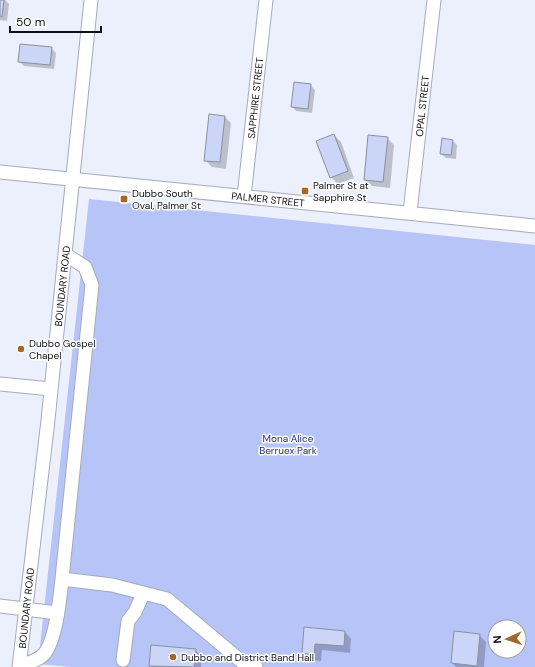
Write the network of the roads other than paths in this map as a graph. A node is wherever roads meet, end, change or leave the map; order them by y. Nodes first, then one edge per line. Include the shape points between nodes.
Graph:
1 (91, 0) edge
2 (266, 0) edge
3 (434, 0) edge
4 (0, 172) edge
5 (73, 179) junction
6 (244, 196) junction
7 (410, 212) junction
8 (535, 226) edge
9 (65, 254) junction
10 (0, 384) edge
11 (51, 389) junction
12 (62, 579) junction
13 (143, 594) junction
14 (0, 606) edge
15 (25, 609) junction
16 (58, 613) junction
17 (123, 660) dead end
18 (19, 667) edge
19 (256, 667) edge

1 - 5 street, BOUNDARY ROAD
2 - 6 street, SAPPHIRE STREET
3 - 7 street, OPAL STREET
4 - 5 street, PALMER STREET
5 - 6 street, PALMER STREET
5 - 9 street, BOUNDARY ROAD
6 - 7 street, PALMER STREET
7 - 8 street, PALMER STREET
9 - 11 street, BOUNDARY ROAD
9 - 12 street via 85,267 92,285
10 - 11 street
11 - 15 street, BOUNDARY ROAD
12 - 13 street via 112,585
12 - 16 street
13 - 17 street via 128,621
13 - 19 street via 167,599 246,666
14 - 15 street
15 - 16 street
15 - 18 street, BOUNDARY ROAD
16 - 18 street via 51,642 42,656

